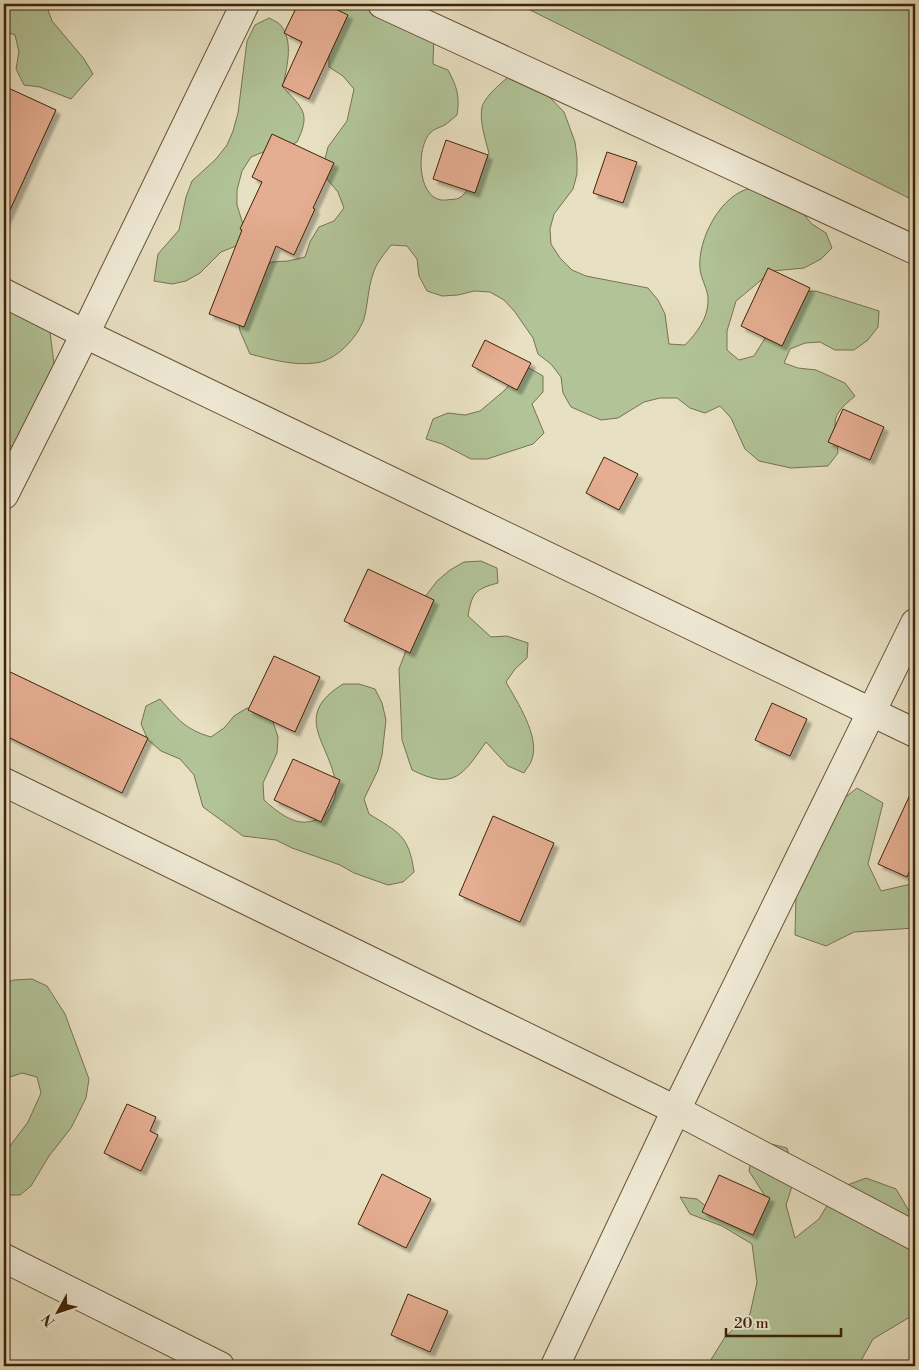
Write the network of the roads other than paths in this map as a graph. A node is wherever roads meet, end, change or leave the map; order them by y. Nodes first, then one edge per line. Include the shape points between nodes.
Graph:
1 (245, 4) edge
2 (382, 4) edge
3 (915, 250) edge
4 (4, 293) edge
5 (85, 334) junction
6 (4, 494) edge
7 (915, 623) edge
8 (872, 714) junction
9 (915, 733) edge
10 (4, 782) edge
11 (676, 1110) junction
12 (915, 1236) edge
13 (4, 1258) edge
14 (220, 1366) edge
15 (555, 1366) edge

1 - 5 street
2 - 3 street
4 - 5 street
5 - 6 street
5 - 8 street
7 - 8 street
8 - 9 street
8 - 11 street
10 - 11 street
11 - 12 street
11 - 15 street
13 - 14 street

